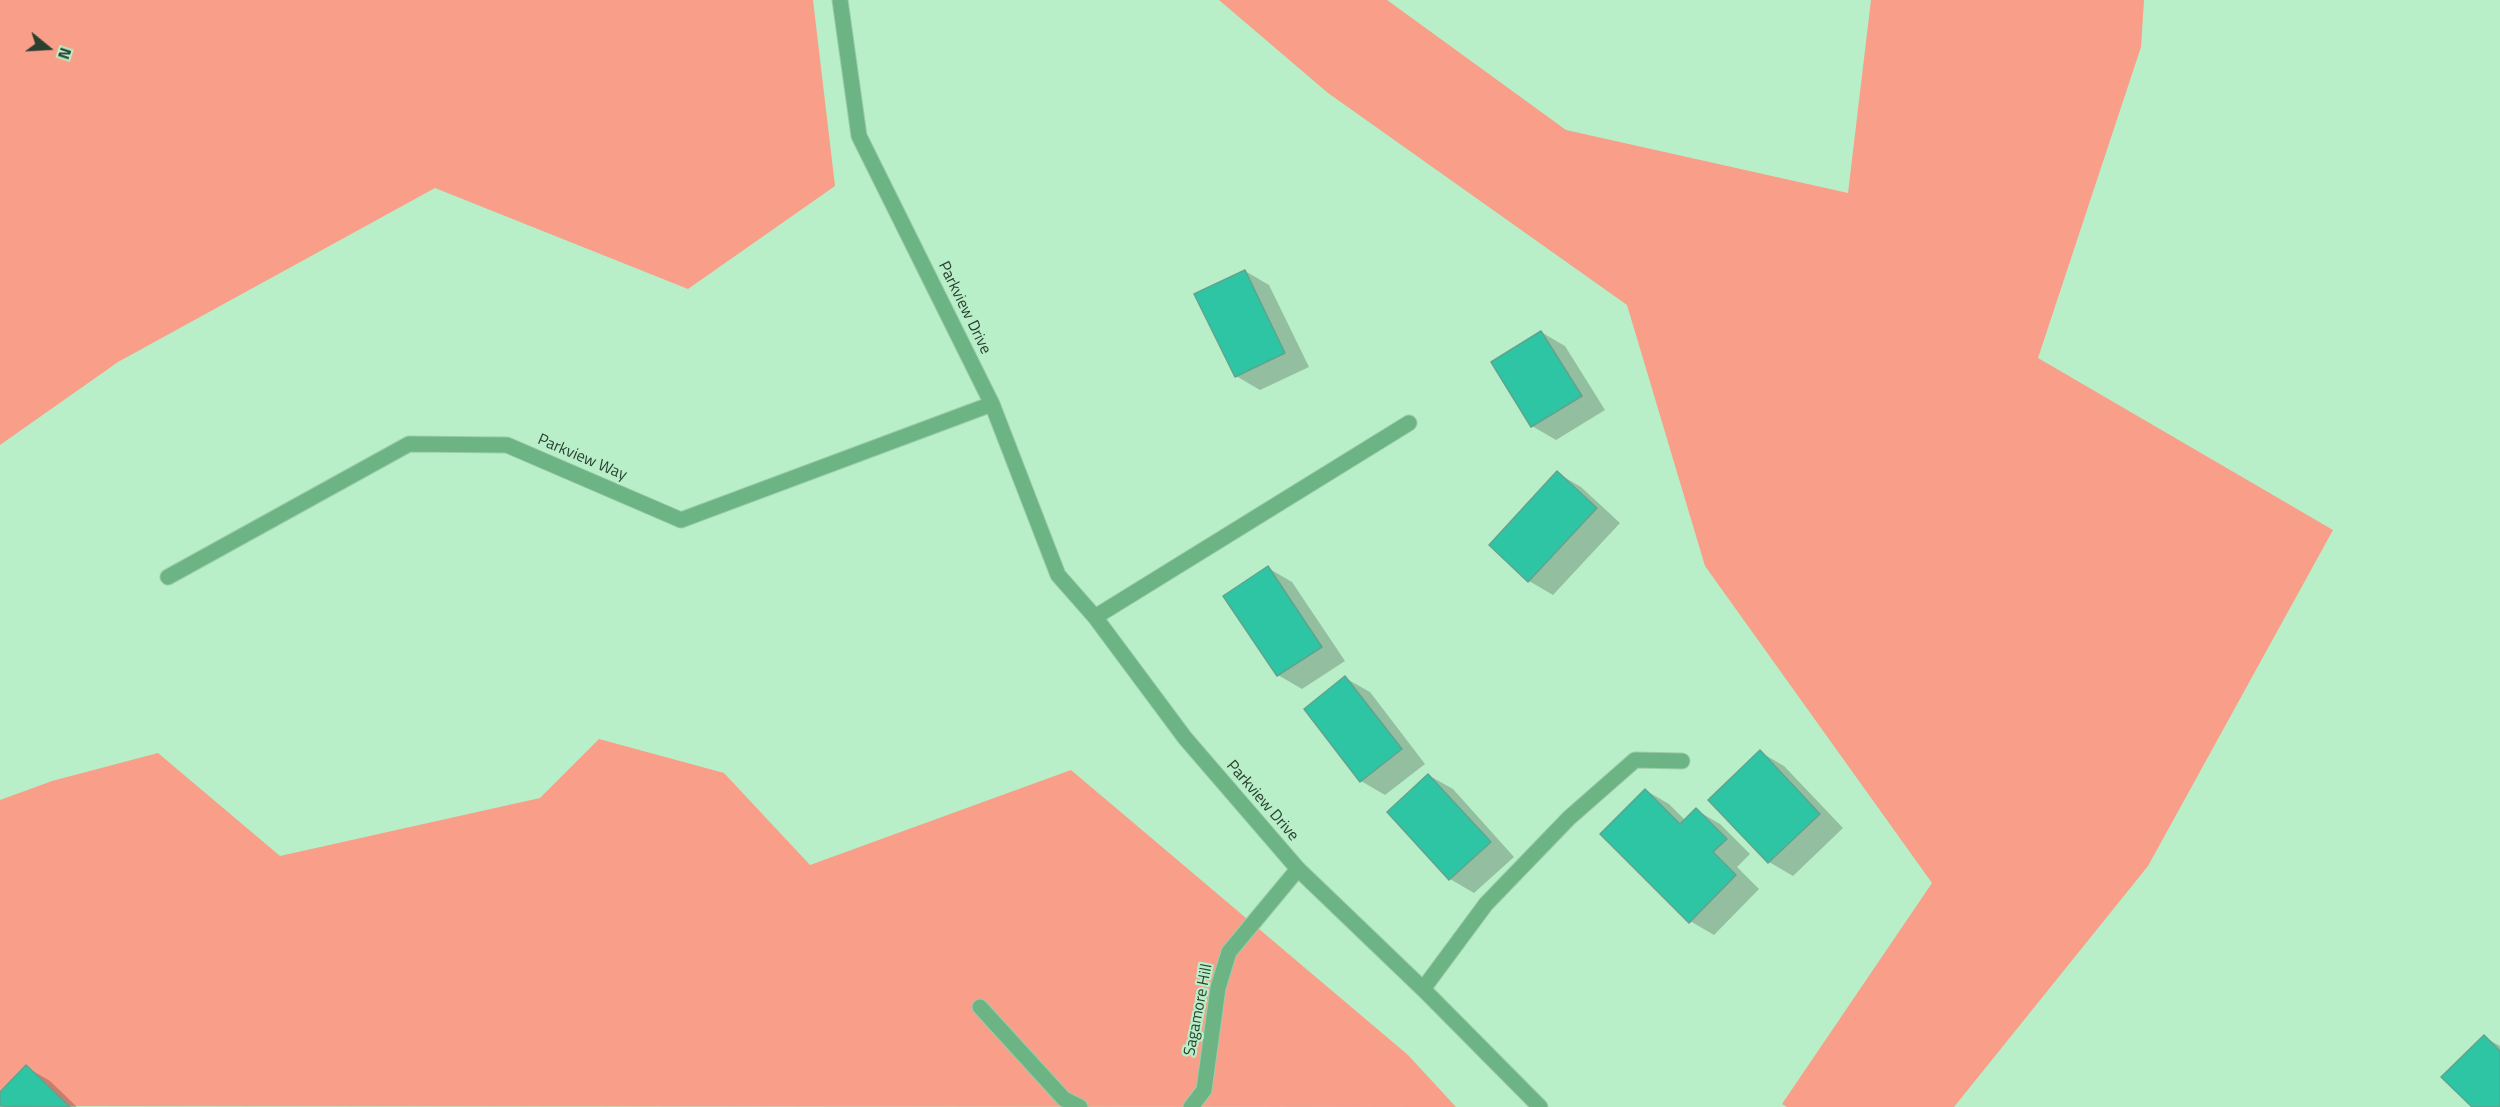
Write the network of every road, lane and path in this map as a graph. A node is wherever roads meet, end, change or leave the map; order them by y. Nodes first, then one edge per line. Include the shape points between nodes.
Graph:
1 (840, 0) edge
2 (992, 404) junction
3 (1409, 423) dead end
4 (168, 577) dead end
5 (1095, 617) junction
6 (1682, 761) dead end
7 (1298, 869) junction
8 (1423, 989) junction
9 (980, 1007) dead end
10 (1080, 1107) edge
11 (1191, 1107) edge
12 (1540, 1107) edge

1 - 2 street, Parkview Drive via 859,136
2 - 4 street, Parkview Way via 681,520 507,446 409,444
2 - 5 street, Parkview Drive via 1058,575
3 - 5 street
5 - 7 street, Parkview Drive via 1185,738
6 - 8 street via 1635,760 1569,818 1486,904
7 - 8 street, Parkview Drive
7 - 11 street, Sagamore Hill via 1229,952 1218,988 1204,1090
8 - 12 street, Parkview Drive
9 - 10 street via 1064,1099

